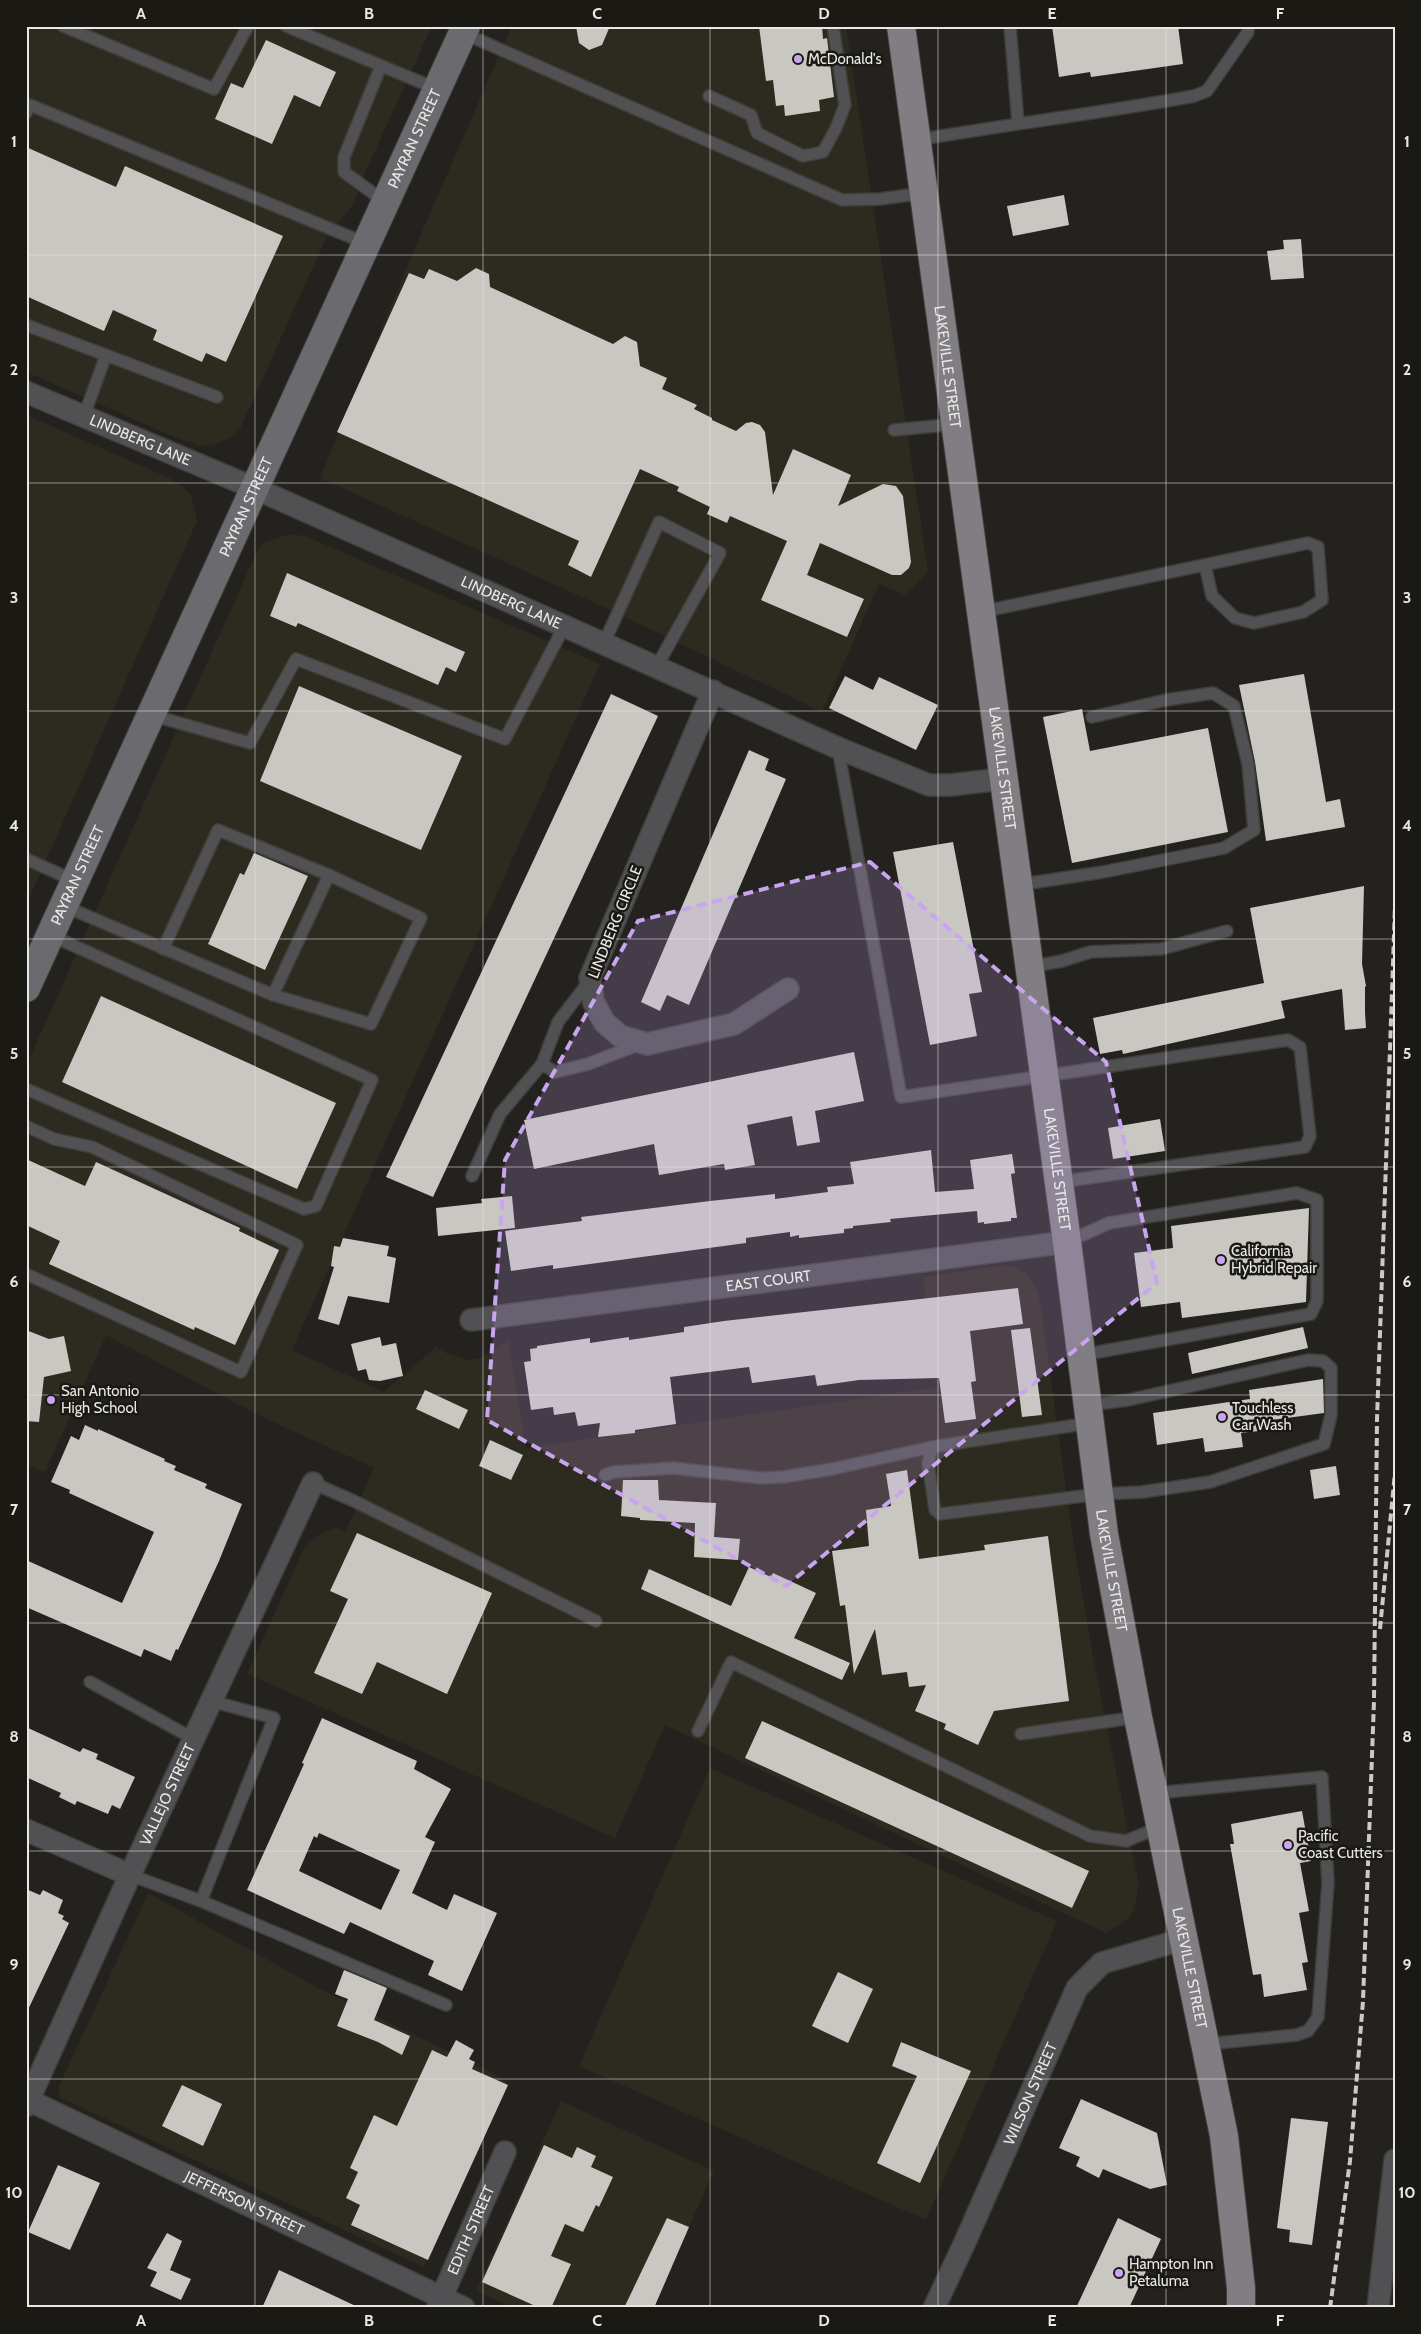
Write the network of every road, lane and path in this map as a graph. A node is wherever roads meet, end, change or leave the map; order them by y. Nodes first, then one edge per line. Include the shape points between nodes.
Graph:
1 (63, 26) edge
2 (248, 26) edge
3 (286, 26) edge
4 (833, 26) edge
5 (901, 26) edge
6 (1010, 26) edge
7 (1248, 26) edge
8 (465, 30) edge
9 (381, 66) junction
10 (439, 90) junction
11 (709, 96) dead end
12 (26, 113) edge
13 (1018, 123) junction
14 (916, 140) junction
15 (924, 193) junction
16 (385, 202) junction
17 (365, 243) junction
18 (26, 325) edge
19 (106, 355) junction
20 (26, 392) edge
21 (217, 397) dead end
22 (84, 416) junction
23 (956, 424) junction
24 (894, 430) dead end
25 (254, 488) junction
26 (1206, 565) junction
27 (981, 612) junction
28 (565, 625) junction
29 (604, 642) junction
30 (657, 666) junction
31 (713, 691) junction
32 (150, 715) junction
33 (1092, 717) dead end
34 (838, 748) junction
35 (1002, 779) junction
36 (26, 859) edge
37 (329, 876) junction
38 (75, 881) junction
39 (1017, 885) junction
40 (64, 906) junction
41 (1227, 931) dead end
42 (50, 935) junction
43 (163, 949) junction
44 (1028, 967) junction
45 (590, 980) junction
46 (26, 988) edge
47 (788, 989) dead end
48 (272, 995) junction
49 (642, 1044) junction
50 (542, 1064) junction
51 (1044, 1075) junction
52 (26, 1089) edge
53 (26, 1126) edge
54 (472, 1176) dead end
55 (1059, 1182) junction
56 (1067, 1242) junction
57 (26, 1274) edge
58 (471, 1320) dead end
59 (1081, 1356) junction
60 (1089, 1414) junction
61 (932, 1447) junction
62 (605, 1475) dead end
63 (313, 1483) joint
64 (1099, 1494) junction
65 (596, 1621) dead end
66 (90, 1682) dead end
67 (212, 1700) junction
68 (1138, 1717) junction
69 (698, 1731) dead end
70 (1022, 1734) dead end
71 (194, 1739) junction
72 (1156, 1793) junction
73 (1162, 1826) junction
74 (26, 1830) edge
75 (130, 1875) junction
76 (201, 1901) junction
77 (1184, 1939) junction
78 (446, 2005) dead end
79 (1207, 2044) junction
80 (27, 2102) edge
81 (505, 2152) dead end
82 (1394, 2166) edge
83 (439, 2302) edge
84 (464, 2308) edge
85 (934, 2308) edge
86 (1241, 2308) edge
87 (1378, 2308) edge

1 - 2 lane via 214,89
3 - 9 lane
4 - 11 lane via 845,105 823,152 804,156 758,133 751,115
5 - 14 main road, LAKEVILLE STREET
6 - 13 lane
7 - 13 lane via 1248,32 1207,90 1194,96 1091,115
8 - 10 main road, PAYRAN STREET
8 - 15 lane via 842,200
9 - 10 lane
9 - 16 lane via 344,157 344,172
10 - 16 main road, PAYRAN STREET
12 - 17 lane via 30,104
13 - 14 lane
14 - 15 main road, LAKEVILLE STREET
15 - 23 main road, LAKEVILLE STREET
16 - 17 main road, PAYRAN STREET
17 - 25 main road, PAYRAN STREET
18 - 19 lane
19 - 21 lane
19 - 22 lane
20 - 22 street, LINDBERG LANE
22 - 25 street, LINDBERG LANE
23 - 24 lane
23 - 27 main road, LAKEVILLE STREET
25 - 28 street, LINDBERG LANE
25 - 32 main road, PAYRAN STREET
26 - 26 lane via 1308,543 1318,548 1322,600 1303,612 1254,623 1235,618 1212,596
26 - 27 lane
27 - 35 main road, LAKEVILLE STREET
28 - 29 street, LINDBERG LANE
28 - 32 lane via 505,739 296,658 250,743
29 - 30 street, LINDBERG LANE
29 - 30 lane via 659,522 720,553
30 - 31 street, LINDBERG LANE
31 - 34 street, LINDBERG LANE
31 - 45 street, LINDBERG CIRCLE
32 - 38 main road, PAYRAN STREET
33 - 39 lane via 1213,693 1234,706 1248,764 1254,830 1224,848
34 - 35 street, LINDBERG LANE via 929,785
34 - 51 lane via 901,1097
35 - 39 main road, LAKEVILLE STREET
36 - 38 lane
37 - 43 lane via 218,830
37 - 48 lane
37 - 48 lane via 421,918 371,1024
38 - 40 main road, PAYRAN STREET
39 - 44 main road, LAKEVILLE STREET
40 - 42 main road, PAYRAN STREET
40 - 43 lane
41 - 44 lane via 1161,949 1090,952
42 - 46 main road, PAYRAN STREET
42 - 52 lane via 372,1080 316,1206 304,1210
43 - 48 lane
44 - 51 main road, LAKEVILLE STREET
45 - 49 street, LINDBERG CIRCLE via 593,1002 604,1022 620,1036
45 - 50 lane via 558,1022
47 - 49 street via 734,1024
49 - 50 lane via 555,1072
50 - 54 lane via 500,1114
51 - 55 main road, LAKEVILLE STREET
51 - 55 lane via 1288,1040 1300,1047 1310,1136 1305,1147
53 - 57 lane via 54,1139 92,1147 297,1245 241,1372
55 - 56 main road, LAKEVILLE STREET
56 - 58 street, EAST COURT
56 - 59 main road, LAKEVILLE STREET
56 - 59 lane via 1109,1223 1298,1193 1317,1200 1317,1301 1311,1314
59 - 60 main road, LAKEVILLE STREET
60 - 61 lane
60 - 64 main road, LAKEVILLE STREET
60 - 64 lane via 1128,1400 1308,1360 1323,1361 1331,1368 1331,1415 1324,1444 1210,1482 1142,1492
61 - 62 lane via 783,1477 761,1478 674,1468
61 - 64 lane via 928,1463 935,1510 940,1514
63 - 65 lane
63 - 67 street, VALLEJO STREET
64 - 68 main road, LAKEVILLE STREET
66 - 71 lane
67 - 71 street, VALLEJO STREET
67 - 76 lane via 274,1718
68 - 70 lane
68 - 72 main road, LAKEVILLE STREET
69 - 73 lane via 731,1662 1090,1836 1126,1841
71 - 75 street, VALLEJO STREET
72 - 73 main road, LAKEVILLE STREET
72 - 79 lane via 1322,1777 1328,1883 1318,2017 1308,2030 1296,2035
73 - 77 main road, LAKEVILLE STREET
74 - 75 street
75 - 76 lane
75 - 80 street, VALLEJO STREET
76 - 78 lane
77 - 79 main road, LAKEVILLE STREET
77 - 85 street, WILSON STREET via 1102,1963 1076,1988
79 - 86 main road, LAKEVILLE STREET via 1224,2136
80 - 83 street, JEFFERSON STREET
81 - 83 street, EDITH STREET
82 - 87 street
83 - 84 street, JEFFERSON STREET

